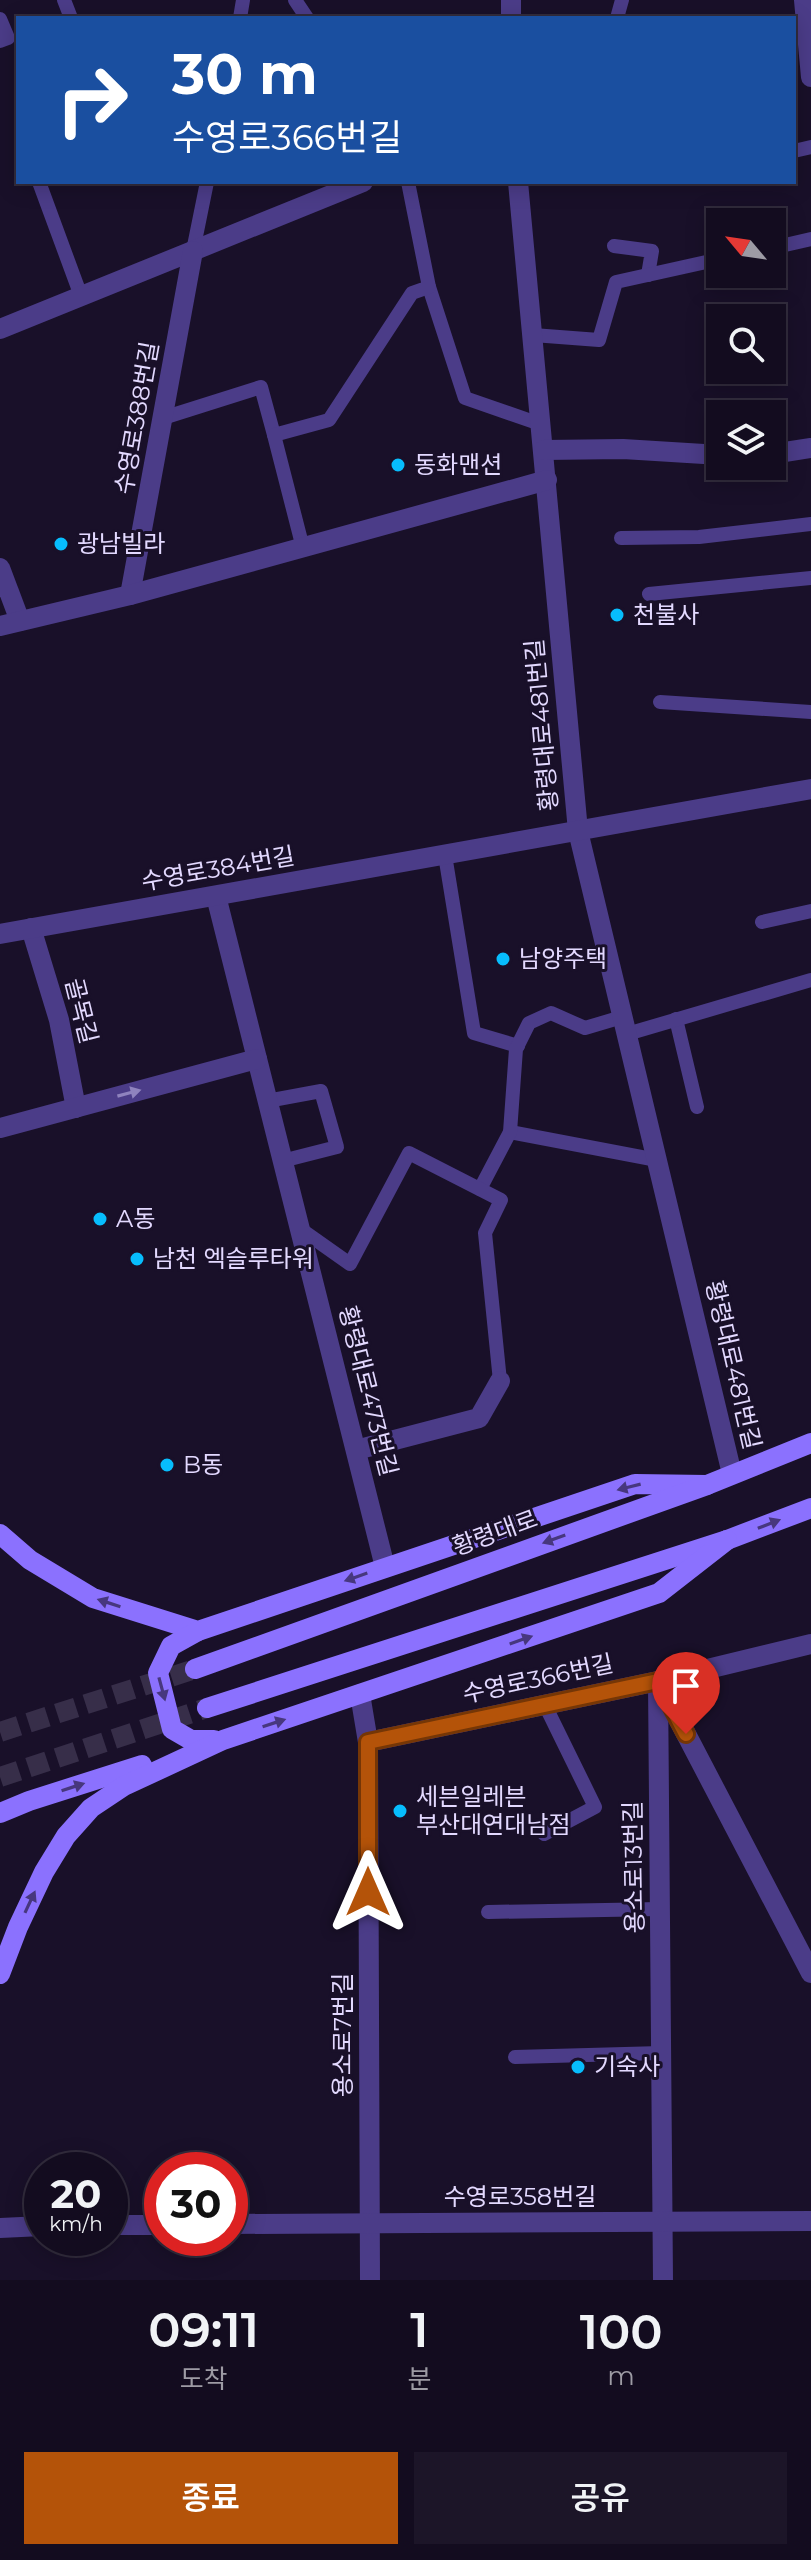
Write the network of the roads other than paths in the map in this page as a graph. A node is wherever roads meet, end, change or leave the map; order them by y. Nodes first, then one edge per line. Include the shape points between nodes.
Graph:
1 (804, 0) edge
2 (0, 19) edge
3 (0, 41) edge
4 (805, 70) edge
5 (40, 184) edge
6 (209, 184) edge
7 (358, 184) edge
8 (408, 184) edge
9 (518, 184) edge
10 (811, 239) edge
11 (786, 245) edge
12 (614, 246) dead end
13 (193, 251) junction
14 (706, 262) edge
15 (648, 275) junction
16 (429, 287) junction
17 (81, 296) junction
18 (0, 329) edge
19 (533, 335) junction
20 (163, 418) junction
21 (540, 424) junction
22 (274, 435) junction
23 (811, 448) edge
24 (544, 450) junction
25 (786, 452) edge
26 (706, 454) edge
27 (547, 480) junction
28 (811, 524) edge
29 (621, 538) dead end
30 (303, 548) junction
31 (0, 568) edge
32 (811, 578) edge
33 (649, 594) dead end
34 (130, 595) junction
35 (10, 624) edge
36 (660, 702) dead end
37 (811, 712) edge
38 (811, 789) edge
39 (578, 831) junction
40 (445, 855) junction
41 (216, 896) junction
42 (811, 911) edge
43 (762, 922) dead end
44 (31, 928) junction
45 (0, 934) edge
46 (811, 980) edge
47 (676, 1019) junction
48 (624, 1026) junction
49 (518, 1046) junction
50 (257, 1059) junction
51 (267, 1101) junction
52 (697, 1107) dead end
53 (76, 1108) junction
54 (0, 1128) edge
55 (510, 1132) junction
56 (650, 1159) junction
57 (282, 1161) junction
58 (480, 1189) junction
59 (299, 1228) junction
60 (500, 1381) joint
61 (811, 1443) edge
62 (356, 1450) junction
63 (732, 1474) junction
64 (707, 1485) junction
65 (811, 1508) edge
66 (0, 1534) edge
67 (727, 1540) junction
68 (385, 1567) junction
69 (198, 1631) junction
70 (811, 1644) edge
71 (195, 1669) tunnel mouth
72 (658, 1681) junction
73 (360, 1694) junction
74 (544, 1703) junction
75 (207, 1708) tunnel mouth
76 (223, 1740) junction
77 (368, 1742) junction
78 (0, 1813) edge
79 (544, 1834) dead end
80 (660, 1909) junction
81 (488, 1912) dead end
82 (811, 1973) edge
83 (0, 1974) edge
84 (661, 2053) junction
85 (515, 2057) dead end
86 (811, 2221) edge
87 (662, 2222) junction
88 (248, 2224) edge
89 (370, 2224) junction
90 (24, 2227) edge
91 (0, 2228) edge
92 (370, 2280) edge
93 (663, 2280) edge

1 - 4 street
2 - 3 lane via 8,38
5 - 17 lane
6 - 13 lane
7 - 13 street
8 - 16 lane
9 - 19 street, 황령대로481번길
10 - 11 lane
12 - 15 lane via 652,251
13 - 17 street
13 - 20 street, 수영로388번길
14 - 15 lane
15 - 19 lane via 616,282 599,340
16 - 21 lane via 465,398
16 - 22 lane via 412,293 329,420
17 - 18 street
19 - 21 street, 황령대로481번길
20 - 22 lane via 261,387
20 - 34 street, 수영로388번길
21 - 24 street, 황령대로481번길
22 - 30 lane
23 - 25 street
24 - 26 street
24 - 27 street, 황령대로481번길
27 - 30 street
27 - 39 street, 황령대로481번길
28 - 29 lane via 699,537
30 - 34 street
31 - 35 street
32 - 33 lane
34 - 35 street
36 - 37 lane
38 - 39 street, 수영로384번길
39 - 40 street, 수영로384번길
39 - 48 street, 황령대로481번길
40 - 41 street, 수영로384번길
40 - 49 lane via 474,1033
41 - 44 street, 수영로384번길
41 - 50 street, 황령대로473번길
42 - 43 lane
44 - 45 street, 수영로384번길
44 - 53 street, 골목길 via 59,1020
46 - 47 lane
47 - 48 lane
47 - 52 lane
48 - 49 lane via 585,1028 551,1013 529,1023
48 - 56 street, 황령대로481번길
49 - 55 lane
50 - 51 street, 황령대로473번길
53 -> 50 street
51 - 57 street, 황령대로473번길
51 - 57 lane via 321,1091 337,1147
53 - 54 street
55 - 56 lane
55 - 58 lane
56 - 63 street, 황령대로481번길
57 - 59 street, 황령대로473번길
58 - 59 lane via 409,1153 350,1264
58 - 60 lane via 501,1200 485,1233
59 - 62 street, 황령대로473번길
60 - 62 street via 479,1418
61 - 63 main road, 황령대로
62 - 68 street, 황령대로473번길
63 - 64 main road, 황령대로
64 -> 68 main road via 635,1484
64 -> 71 main road, 황령대로
67 -> 65 main road
69 -> 66 main road via 93,1598 30,1560
73 -> 67 main road via 659,1593
67 - 75 main road
68 -> 69 main road
69 -> 76 main road via 171,1646 158,1673 172,1729 191,1740
70 - 72 street, 수영로366번길
72 - 74 street, 수영로366번길
72 - 80 street, 용소로13번길
72 - 82 street
76 -> 73 main road
73 - 77 street, 용소로7번길
74 - 77 street, 수영로366번길
74 - 79 lane via 595,1807
78 -> 76 main road
83 -> 76 main road via 44,1872 91,1808 124,1786
77 - 89 street, 용소로7번길
80 - 81 lane
80 - 84 street, 용소로13번길
84 - 85 lane
84 - 87 street, 용소로13번길
86 - 87 street, 수영로358번길
87 - 89 street, 수영로358번길
87 - 93 street, 용소로13번길
88 - 89 street, 수영로358번길
89 - 92 street, 용소로7번길
90 - 91 street

